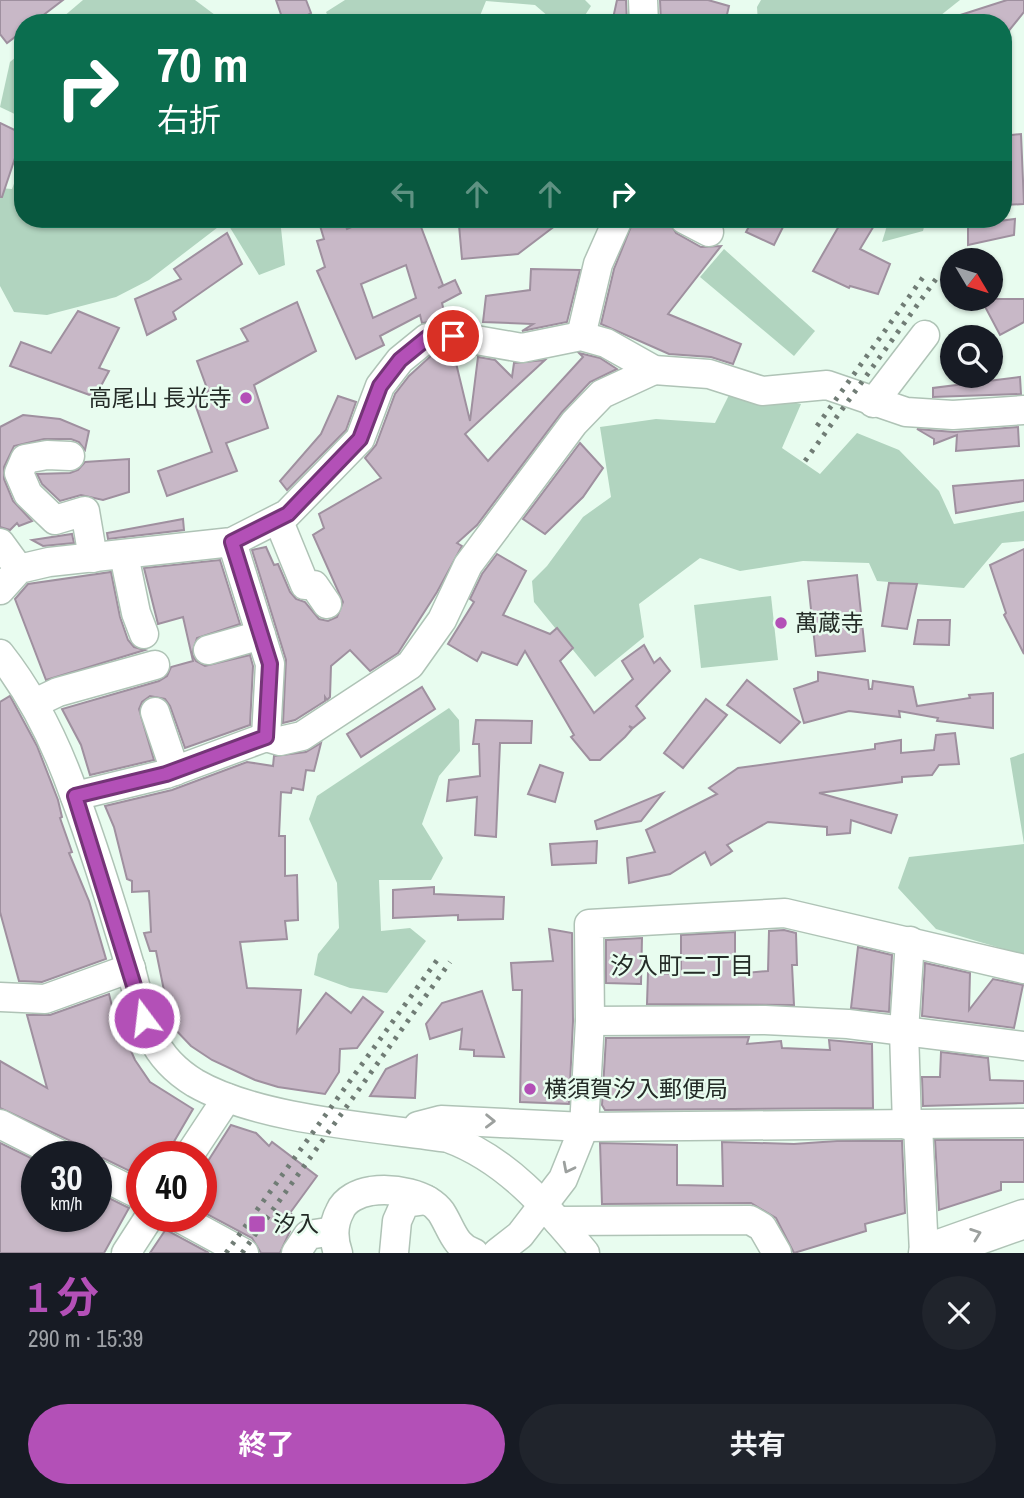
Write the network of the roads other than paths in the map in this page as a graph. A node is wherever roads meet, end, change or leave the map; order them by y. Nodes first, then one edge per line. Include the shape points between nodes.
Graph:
1 (614, 228) edge
2 (701, 228) edge
3 (709, 232) dead end
4 (925, 335) dead end
5 (581, 336) junction
6 (654, 370) junction
7 (873, 403) junction
8 (1024, 410) edge
9 (69, 456) dead end
10 (278, 519) junction
11 (232, 542) junction
12 (0, 543) edge
13 (124, 555) junction
14 (93, 558) junction
15 (19, 569) junction
16 (0, 590) edge
17 (327, 604) dead end
18 (144, 634) dead end
19 (261, 635) junction
20 (208, 650) dead end
21 (0, 654) edge
22 (155, 665) dead end
23 (19, 692) edge
24 (155, 712) dead end
25 (266, 737) junction
26 (175, 771) junction
27 (75, 796) junction
28 (910, 941) junction
29 (131, 968) junction
30 (1024, 969) edge
31 (0, 998) edge
32 (590, 1021) junction
33 (904, 1031) junction
34 (1024, 1046) edge
35 (227, 1098) junction
36 (1024, 1123) edge
37 (0, 1124) edge
38 (912, 1125) junction
39 (584, 1127) junction
40 (398, 1131) junction
41 (33, 1141) edge
42 (199, 1141) edge
43 (427, 1200) junction
44 (1024, 1219) edge
45 (140, 1232) edge
46 (205, 1232) edge
47 (565, 1235) edge
48 (336, 1242) edge
49 (126, 1253) edge
50 (244, 1253) edge
51 (296, 1253) edge
52 (394, 1253) edge
53 (474, 1253) edge
54 (497, 1253) edge
55 (777, 1253) edge
56 (926, 1253) edge

1 - 5 street via 598,264
2 - 3 street
4 - 7 street
5 - 6 street via 606,342
5 - 10 street via 522,348 453,336 427,338 400,360 380,386 360,439
6 - 7 street via 709,374 762,391 827,384
6 - 25 street via 602,394 574,423 468,565 442,620 410,665 302,736 280,741
7 - 8 street via 906,412 953,415
9 - 14 street via 25,459 19,473 28,494 55,520 85,511
10 - 11 street
10 - 17 street via 305,585 314,585
11 - 13 street
11 - 19 street
12 - 15 street
13 - 14 street
13 - 18 street
14 - 15 street
15 - 16 street
19 - 20 street
19 - 25 street via 270,664
21 - 23 street
22 - 23 street via 58,692
23 - 27 street
24 - 26 street
25 - 26 street
26 - 27 street
27 - 29 street
28 - 30 street
28 - 32 street via 785,913 589,924
28 - 33 street
29 - 31 street via 45,999
29 - 35 street via 144,1018 163,1055 195,1082
32 - 33 street via 765,1020
32 - 39 street
33 - 34 street
33 - 38 street
35 - 40 street via 284,1114
35 - 42 street
36 - 38 street
37 - 41 street
38 - 39 street
38 - 56 street
40 -> 39 street via 441,1120
39 -> 47 street via 573,1161
40 - 47 street via 448,1138 472,1147 521,1184
43 - 48 street via 419,1195 376,1191 357,1194 340,1209
43 - 52 street via 405,1203 397,1221
43 - 53 street via 440,1211 454,1238
56 -> 44 highway
45 - 49 street
46 - 50 street
47 - 54 street via 520,1235
47 - 55 street via 750,1220 762,1227
48 - 51 street via 308,1235

